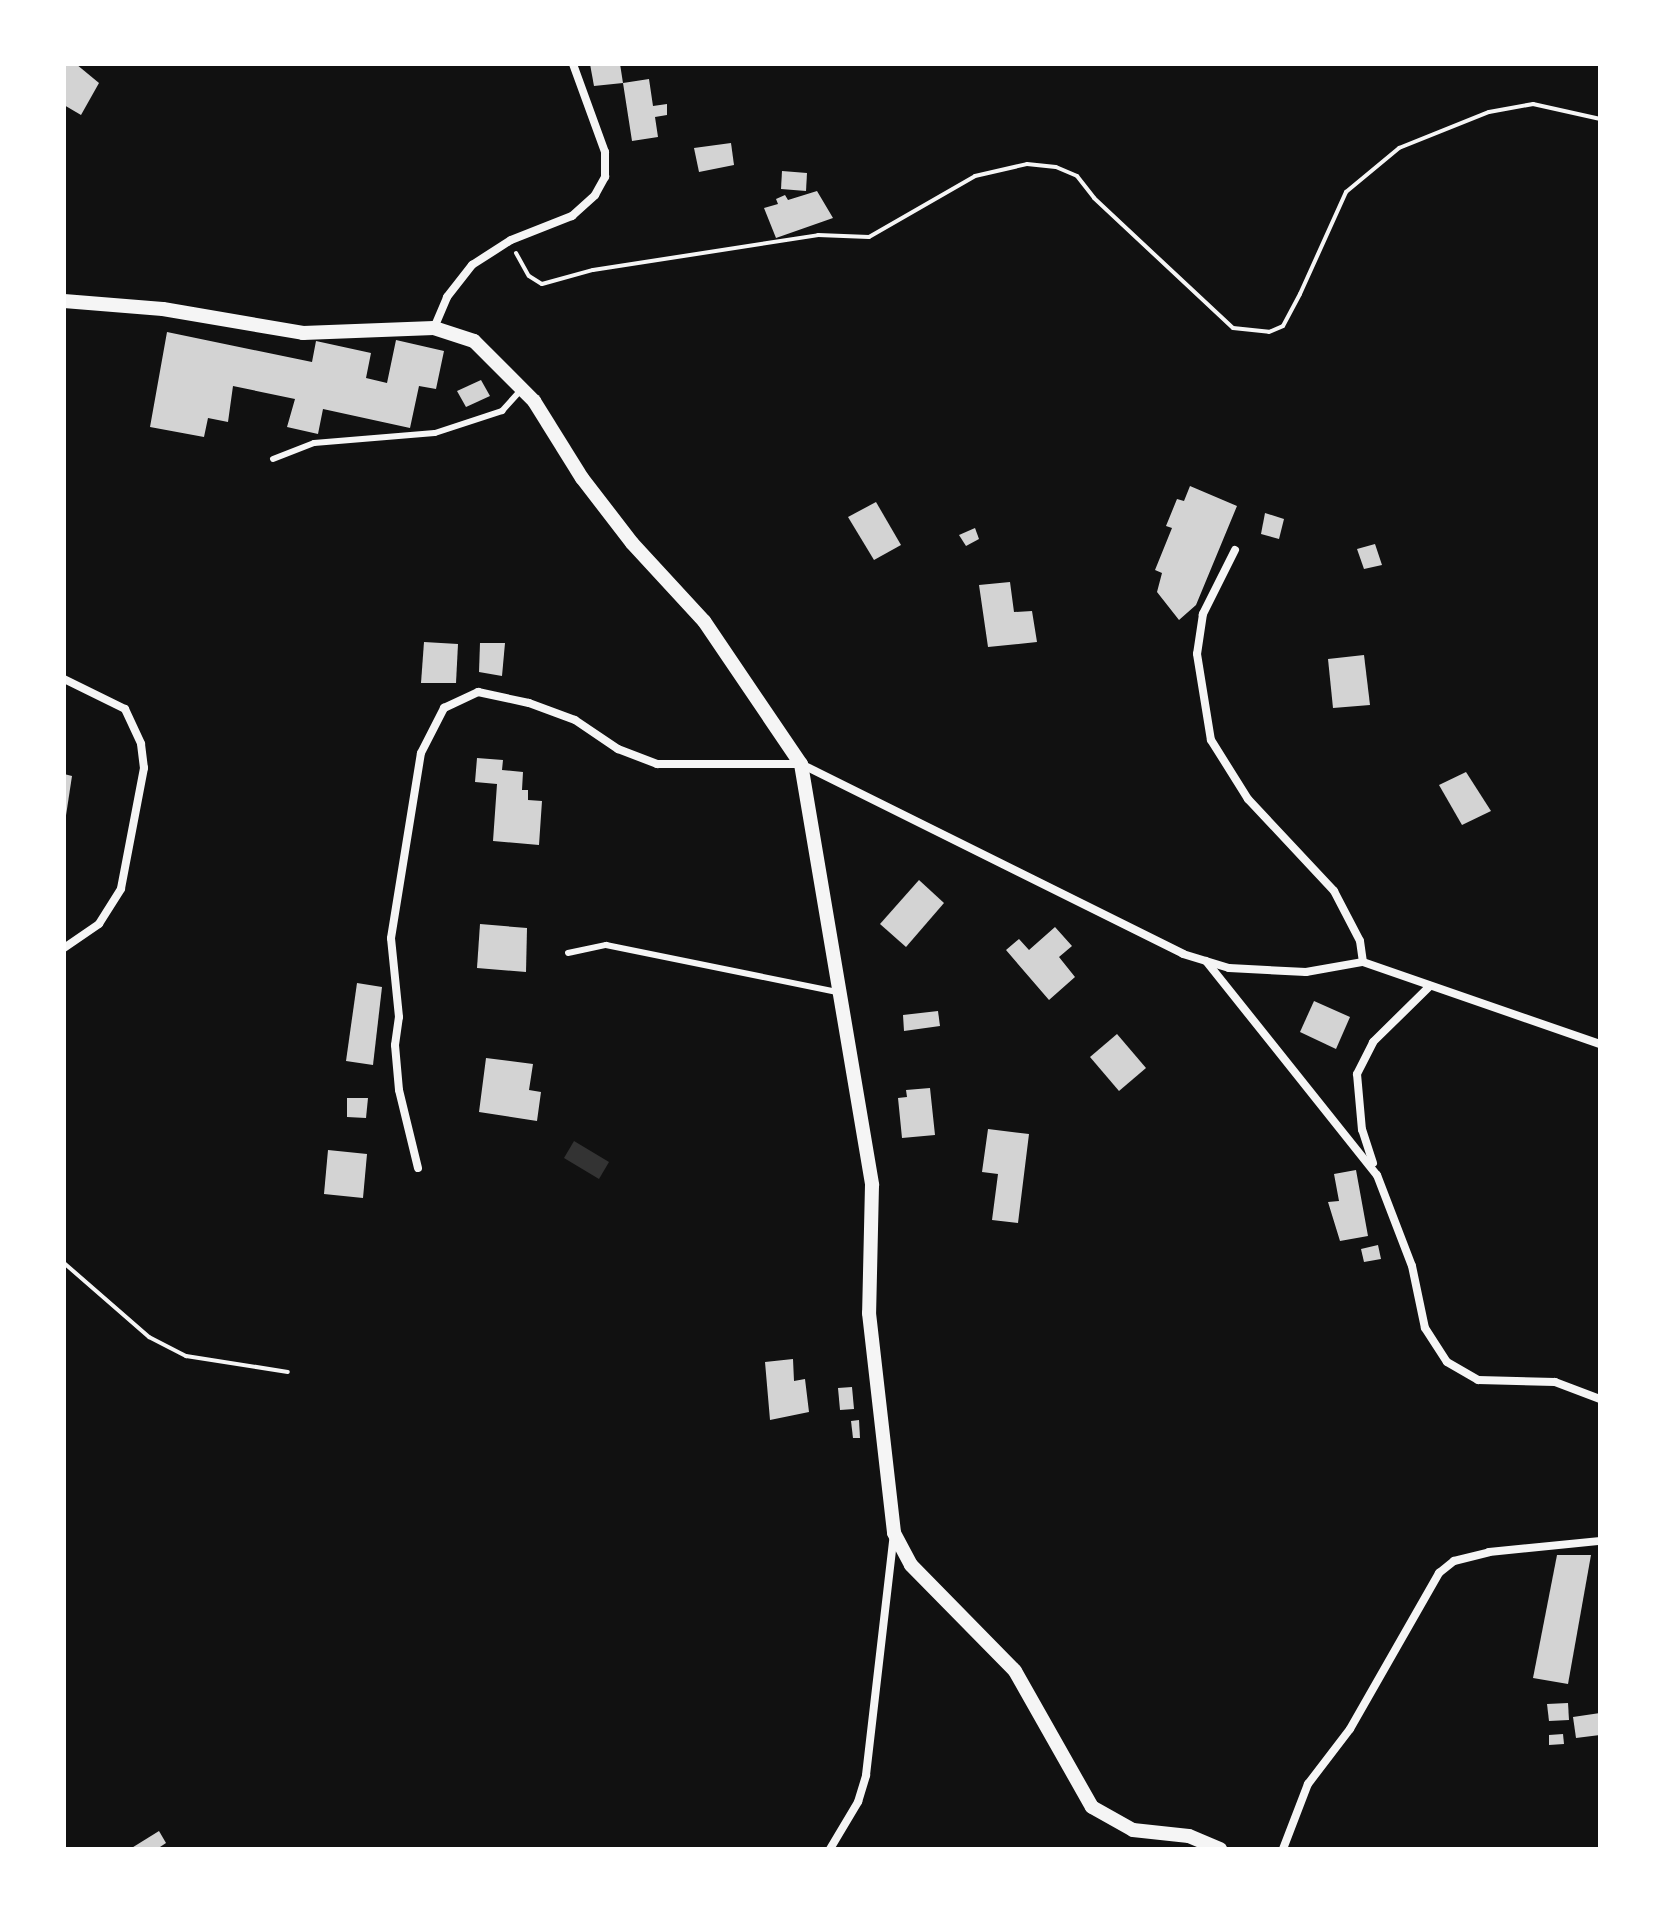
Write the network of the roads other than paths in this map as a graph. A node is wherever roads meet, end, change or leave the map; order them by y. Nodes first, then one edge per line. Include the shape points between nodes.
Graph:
1 (573, 64) edge
2 (64, 301) edge
3 (434, 328) junction
4 (522, 389) junction
5 (273, 459) dead end
6 (1235, 550) dead end
7 (64, 679) edge
8 (801, 764) junction
9 (64, 948) edge
10 (568, 953) dead end
11 (1206, 961) junction
12 (1363, 962) junction
13 (1430, 986) junction
14 (842, 992) junction
15 (1600, 1044) edge
16 (418, 1168) dead end
17 (1377, 1175) junction
18 (1600, 1399) edge
19 (894, 1533) junction
20 (1600, 1541) edge
21 (830, 1849) edge
22 (1220, 1849) edge
23 (1283, 1849) edge

1 - 3 street via 605,152 605,177 572,216 511,240 472,265 447,297
2 - 3 street via 163,309 303,333
3 - 4 street via 474,341
4 - 5 lane via 502,411 435,433 314,443
4 - 8 street via 632,543 704,621
6 - 12 street via 1203,614 1197,654 1211,740 1255,809 1334,891 1360,941
7 - 9 street via 125,709 141,744 144,768 121,889 99,924
8 - 11 street
8 - 14 street
8 - 16 street via 676,767 618,749 575,720 500,695 478,692 444,708 421,753 391,938 399,1090
10 - 14 lane via 606,945
11 - 12 street via 1229,968 1306,972
11 - 17 street
12 - 13 street
13 - 15 street
13 - 17 street via 1373,1042 1357,1074 1362,1130
14 - 19 street via 872,1185 869,1313
17 - 18 street via 1412,1266 1425,1328 1447,1362 1478,1380 1555,1382
19 - 21 street via 866,1775 858,1802
19 - 22 street via 911,1565 1015,1671 1092,1807 1133,1830 1189,1836
20 - 23 street via 1489,1552 1454,1561 1439,1573 1350,1729 1308,1784

